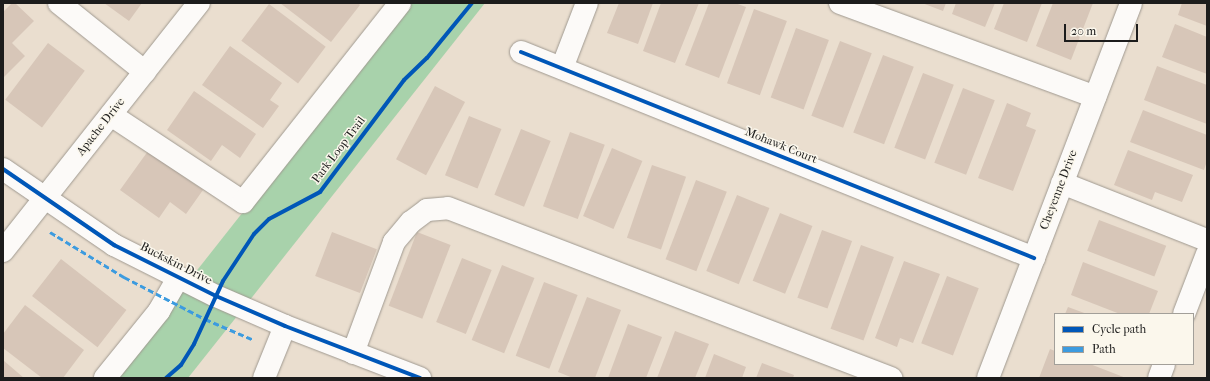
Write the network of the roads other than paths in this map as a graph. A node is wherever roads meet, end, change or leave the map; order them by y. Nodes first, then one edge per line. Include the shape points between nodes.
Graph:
1 (59, 3) edge
2 (200, 3) edge
3 (400, 3) edge
4 (587, 3) edge
5 (840, 3) edge
6 (1131, 3) edge
7 (521, 52) dead end
8 (562, 68) junction
9 (145, 72) junction
10 (1095, 97) junction
11 (111, 115) junction
12 (3, 169) edge
13 (1062, 183) junction
14 (45, 198) junction
15 (1207, 240) edge
16 (3, 251) edge
17 (1207, 254) edge
18 (1034, 258) junction
19 (179, 277) junction
20 (1184, 313) edge
21 (286, 326) junction
22 (353, 353) junction
23 (1164, 365) edge
24 (105, 378) edge
25 (264, 378) edge
26 (420, 378) edge
27 (892, 378) edge
28 (988, 378) edge
29 (1159, 378) edge

1 - 9 street
2 - 9 street, Apache Drive
3 - 11 street via 243,202
4 - 8 street
5 - 10 street
6 - 10 street, Cheyenne Drive
7 - 8 street, Mohawk Court
8 - 18 street, Mohawk Court
9 - 11 street, Apache Drive
10 - 13 street, Cheyenne Drive
11 - 14 street, Apache Drive
12 - 14 street, Buckskin Drive
13 - 15 street
13 - 18 street, Cheyenne Drive
14 - 16 street, Apache Drive
14 - 19 street, Buckskin Drive via 114,245
17 - 20 street
18 - 28 street, Cheyenne Drive
19 - 21 street, Buckskin Drive
19 - 24 street via 159,311
21 - 22 street, Buckskin Drive
21 - 25 street
22 - 26 street, Buckskin Drive
22 - 27 street via 394,242 411,222 427,210 448,208
23 - 29 street

